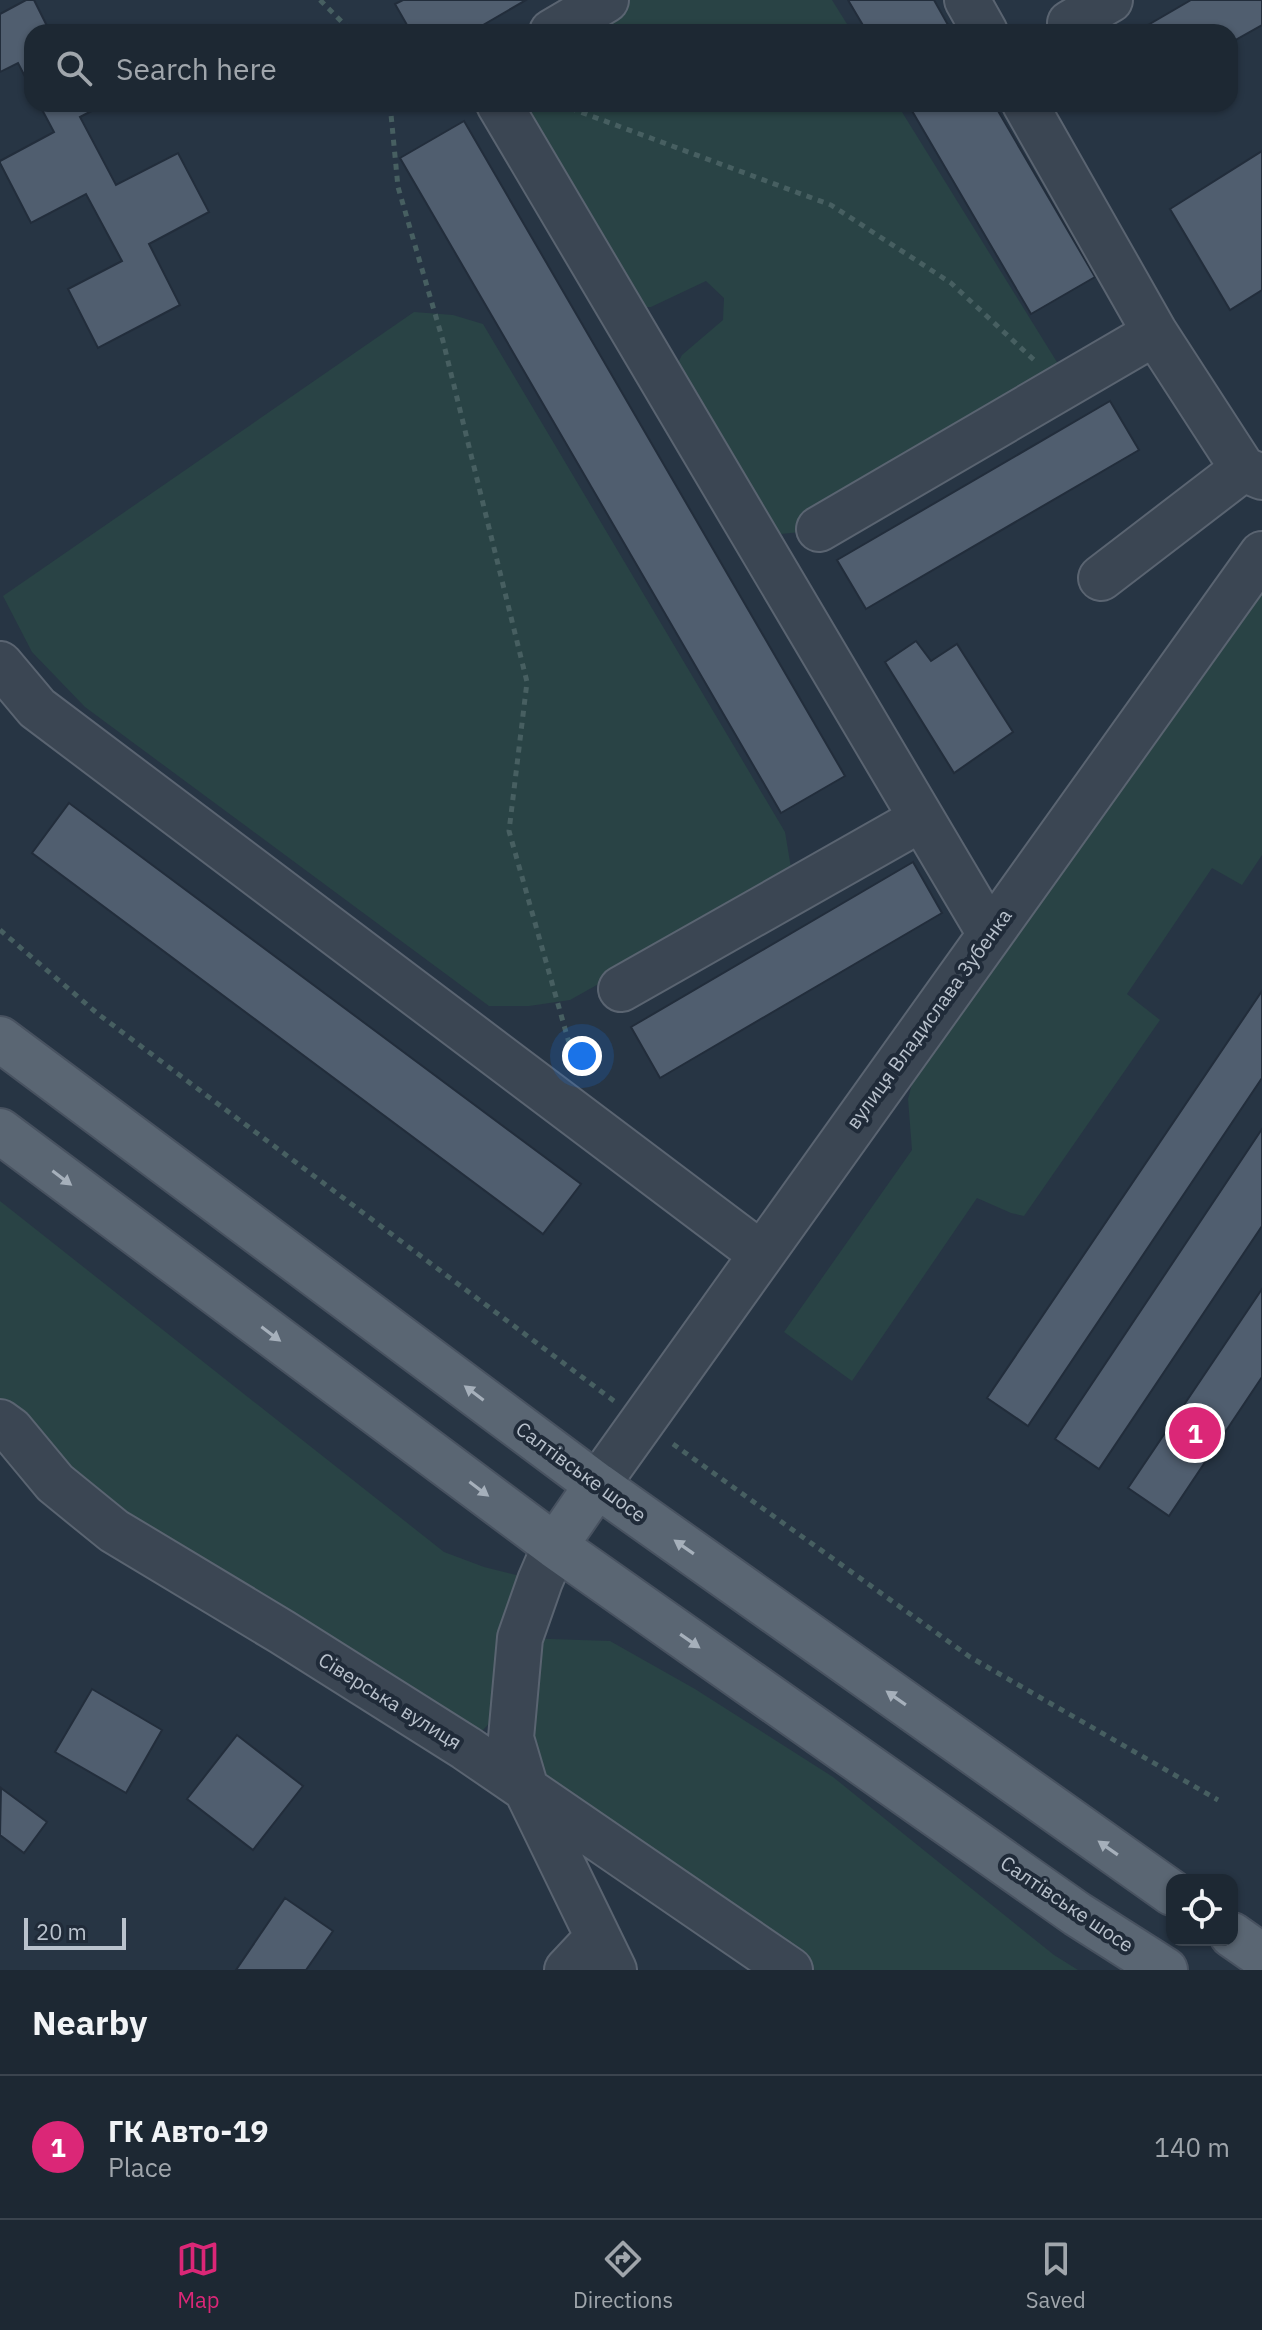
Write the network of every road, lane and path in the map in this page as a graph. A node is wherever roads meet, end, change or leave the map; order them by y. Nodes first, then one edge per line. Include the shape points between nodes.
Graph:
1 (320, 0) edge
2 (606, 0) edge
3 (967, 0) edge
4 (1110, 0) edge
5 (1070, 23) dead end
6 (344, 24) edge
7 (566, 24) edge
8 (980, 24) edge
9 (391, 112) edge
10 (504, 112) edge
11 (581, 112) edge
12 (1030, 112) edge
13 (1155, 333) junction
14 (1085, 374) junction
15 (1252, 473) edge
16 (819, 529) dead end
17 (1262, 554) edge
18 (1101, 578) dead end
19 (0, 664) edge
20 (921, 819) junction
21 (0, 930) edge
22 (990, 934) junction
23 (621, 989) dead end
24 (0, 1039) edge
25 (576, 1068) dead end
26 (0, 1131) edge
27 (761, 1254) junction
28 (640, 1421) junction
29 (0, 1422) edge
30 (597, 1485) junction
31 (555, 1546) junction
32 (526, 1789) junction
33 (1218, 1800) dead end
34 (1166, 1889) edge
35 (1238, 1939) edge
36 (606, 1954) edge
37 (1262, 1956) edge
38 (567, 1970) edge
39 (790, 1970) edge
40 (1165, 1970) edge

1 - 6 path
2 - 7 street
3 - 8 street
4 - 5 street
9 - 25 path via 398,187 443,341 527,682 509,831
10 - 20 street
11 - 14 path via 831,205 951,283 1034,360
12 - 13 street
13 - 14 street
13 - 15 street
14 - 16 street
15 - 18 street
17 - 22 street, вулиця Владислава Зубенка
19 - 27 street via 37,708
20 - 22 street
20 - 23 street
21 - 28 path via 98,1014
22 - 27 street, вулиця Владислава Зубенка
30 -> 24 main road, Салтівське шосе
26 -> 31 main road, Салтівське шосе
27 - 28 street, вулиця Владислава Зубенка
28 - 30 street, вулиця Владислава Зубенка
28 - 33 path via 970,1657
29 - 32 street, Сіверська вулиця via 55,1483 114,1531
30 - 31 main road
34 -> 30 main road, Салтівське шосе
31 - 32 street via 520,1638 511,1738
31 -> 40 main road, Салтівське шосе via 1077,1914
32 - 36 street
32 - 39 street, Сіверська вулиця
35 - 37 main road
36 - 38 street

